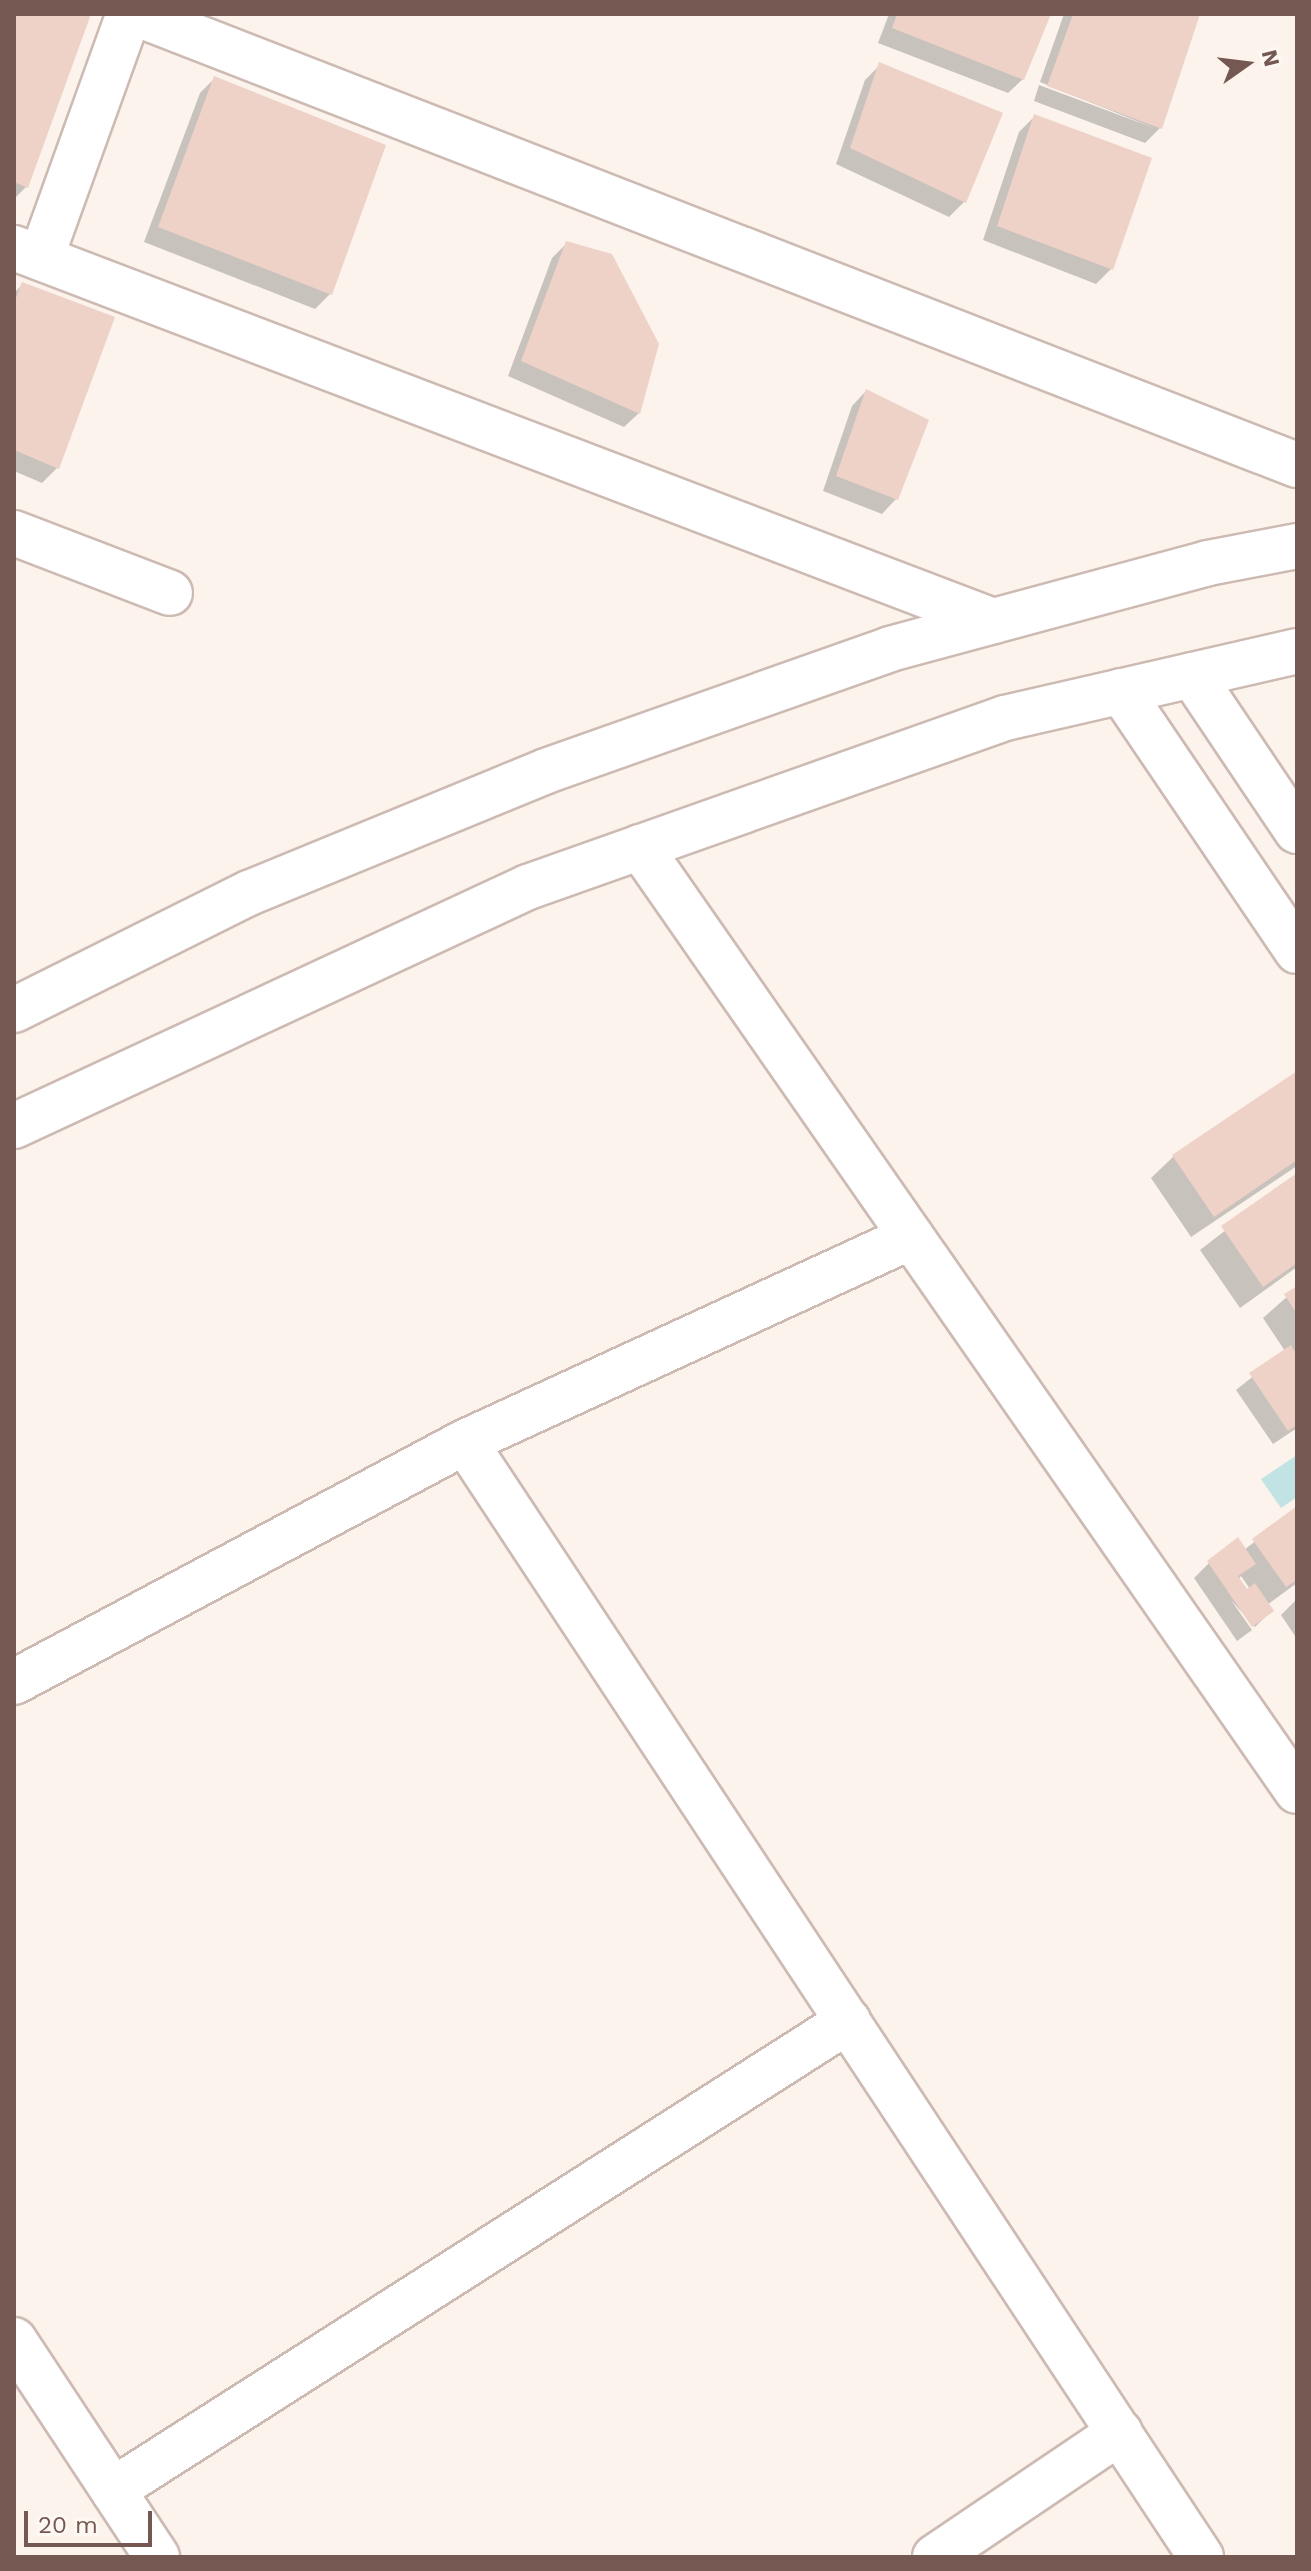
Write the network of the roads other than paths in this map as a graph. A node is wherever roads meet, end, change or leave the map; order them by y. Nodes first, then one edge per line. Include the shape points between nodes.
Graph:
1 (129, 14) edge
2 (137, 14) edge
3 (27, 253) edge
4 (1297, 465) edge
5 (14, 533) edge
6 (1297, 546) edge
7 (170, 593) dead end
8 (993, 621) junction
9 (1297, 651) edge
10 (1192, 675) junction
11 (1121, 691) junction
12 (1297, 831) edge
13 (640, 847) junction
14 (1297, 951) edge
15 (14, 1010) edge
16 (14, 1126) edge
17 (911, 1237) junction
18 (465, 1442) junction
19 (14, 1682) edge
20 (1297, 1791) edge
21 (848, 2021) junction
22 (14, 2340) edge
23 (1120, 2432) junction
24 (113, 2490) junction
25 (157, 2557) edge
26 (935, 2557) edge
27 (1201, 2557) edge

1 - 3 street
2 - 4 street
3 - 8 street
5 - 7 street
6 - 8 street via 1208,563
8 - 15 street via 890,649 546,771 249,893
9 - 10 street
10 - 11 street
10 - 12 street
11 - 13 street via 1005,718
11 - 14 street
13 - 16 street via 528,887
13 - 17 street
17 - 18 street
17 - 20 street
18 - 19 street
18 - 21 street
21 - 23 street
21 - 24 street
22 - 24 street
23 - 26 street
23 - 27 street
24 - 25 street

